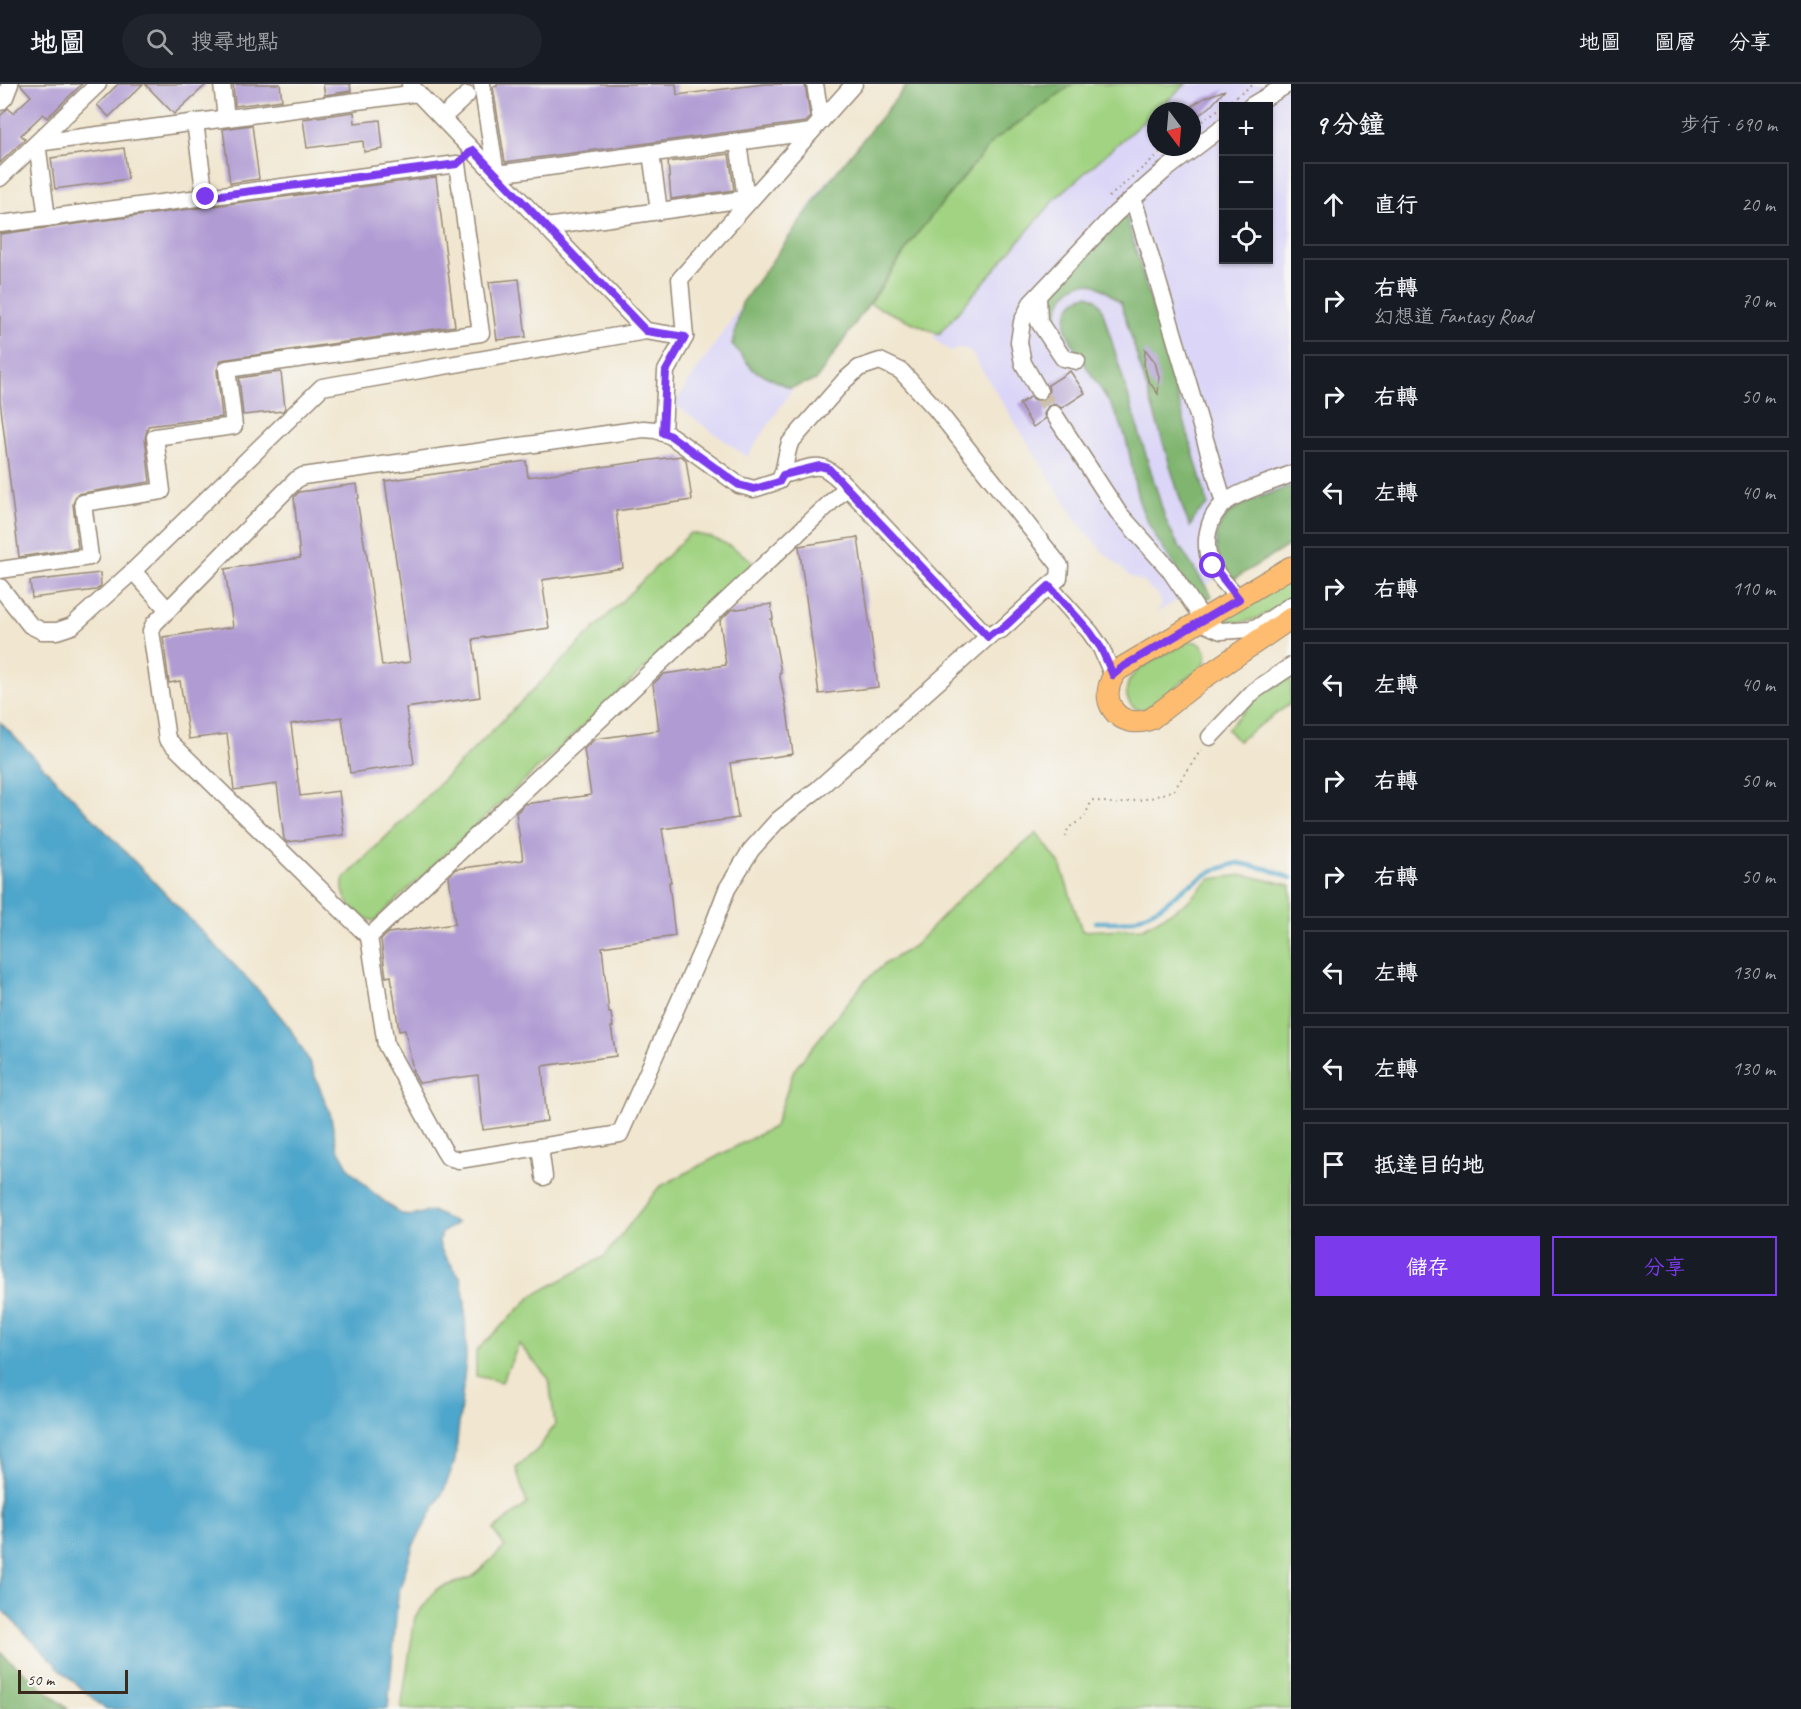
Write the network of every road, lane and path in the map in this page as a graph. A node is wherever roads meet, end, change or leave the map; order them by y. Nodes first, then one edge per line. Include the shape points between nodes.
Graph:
1 (10, 84) edge
2 (98, 84) edge
3 (222, 84) edge
4 (482, 84) edge
5 (815, 84) edge
6 (854, 84) edge
7 (1254, 84) edge
8 (1288, 84) edge
9 (413, 88) edge
10 (467, 95) dead end
11 (0, 102) edge
12 (1258, 102) edge
13 (226, 118) junction
14 (442, 118) junction
15 (195, 122) junction
16 (1201, 122) edge
17 (816, 126) junction
18 (1219, 130) edge
19 (738, 142) junction
20 (37, 143) junction
21 (473, 150) junction
22 (651, 153) junction
23 (457, 164) junction
24 (496, 174) junction
25 (0, 178) edge
26 (206, 197) junction
27 (749, 198) junction
28 (1133, 198) junction
29 (659, 211) junction
30 (47, 218) junction
31 (0, 224) edge
32 (546, 227) junction
33 (1038, 296) junction
34 (646, 331) junction
35 (481, 333) junction
36 (685, 337) junction
37 (484, 359) junction
38 (1077, 361) dead end
39 (1039, 391) tunnel mouth
40 (1054, 414) tunnel mouth
41 (663, 433) junction
42 (1291, 474) edge
43 (783, 475) junction
44 (847, 487) junction
45 (1224, 503) junction
46 (1291, 567) edge
47 (0, 570) edge
48 (133, 571) junction
49 (1049, 586) junction
50 (0, 587) edge
51 (1239, 599) junction
52 (1291, 605) edge
53 (168, 610) junction
54 (1291, 618) edge
55 (1202, 620) junction
56 (988, 637) junction
57 (1291, 666) edge
58 (1113, 675) junction
59 (1210, 737) joint
60 (1066, 837) dead end
61 (369, 937) junction
62 (540, 1147) junction
63 (544, 1177) dead end

1 - 11 lane
2 - 20 lane
3 - 13 lane
4 - 24 lane
5 - 17 lane
6 - 17 lane
7 - 16 path
8 - 12 lane
9 - 13 lane
9 - 14 lane
10 - 14 lane
13 - 15 lane
14 - 21 lane
15 - 20 lane
15 - 26 lane
17 - 19 lane
17 - 27 lane
18 - 28 lane
19 - 22 lane
19 - 27 lane
20 - 25 lane
20 - 30 lane
21 - 23 lane
21 - 24 lane
22 - 24 lane
22 - 29 lane
23 - 26 lane
23 - 35 lane
24 - 32 lane
26 - 30 lane
27 - 29 lane
27 - 36 lane via 680,279
28 - 33 lane
28 - 45 lane
29 - 32 lane
30 - 31 lane
32 - 34 lane
33 - 38 lane via 1040,322 1063,358
33 - 39 lane via 1022,322 1019,342 1023,363
34 - 36 lane
34 - 37 lane
35 - 37 lane
35 - 47 lane via 227,369 234,426 155,436 162,491 83,503 90,557
36 - 41 lane via 666,371
37 - 48 lane via 322,387
40 - 55 lane via 1118,512 1169,569
41 - 43 lane via 739,485 754,489 779,482
41 - 53 lane via 643,429 303,476
42 - 45 lane
43 - 44 lane via 820,466 828,468
43 - 49 lane via 790,443 845,380 859,368 880,361 901,371 936,410 1060,566 1059,578
44 - 56 lane
44 - 61 lane
45 - 51 lane via 1209,526 1207,551 1217,573
46 - 51 main road
48 - 50 lane via 72,626 57,631 42,631 30,625
48 - 53 lane
49 - 56 lane
49 - 58 lane via 1090,632
51 - 55 main road
52 - 55 lane via 1260,626 1239,632 1221,631
53 - 61 lane via 151,631 167,739
54 - 58 main road via 1151,719 1130,722 1113,709 1107,696
55 - 58 main road
56 - 62 lane via 778,820 751,850 727,889 620,1134
57 - 59 lane via 1254,691
59 - 60 path via 1174,790 1117,804 1092,800 1084,818 1068,828
61 - 62 lane via 386,1045 448,1157 459,1160
62 - 63 lane

